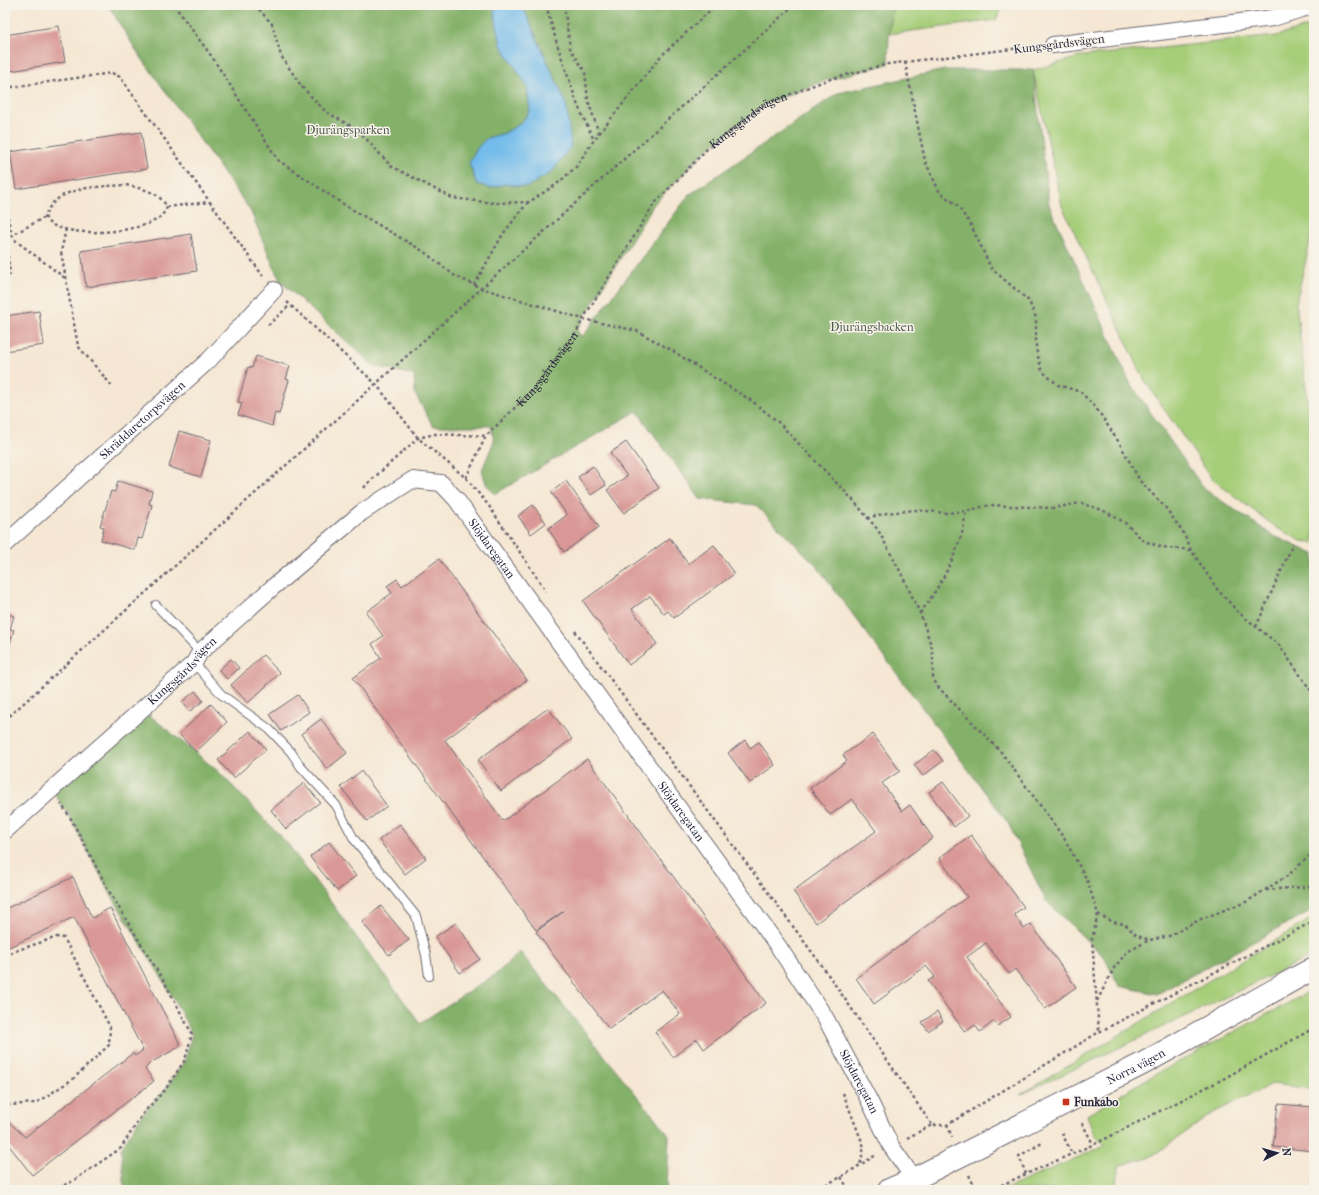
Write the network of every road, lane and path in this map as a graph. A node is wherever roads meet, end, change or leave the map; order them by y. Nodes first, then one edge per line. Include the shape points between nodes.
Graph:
1 (174, 5) edge
2 (255, 5) edge
3 (546, 5) edge
4 (564, 5) edge
5 (716, 5) edge
6 (794, 5) edge
7 (1314, 5) edge
8 (1053, 45) joint
9 (905, 62) junction
10 (5, 88) edge
11 (599, 134) junction
12 (594, 140) junction
13 (209, 202) junction
14 (529, 202) junction
15 (5, 205) edge
16 (167, 207) junction
17 (45, 217) junction
18 (66, 229) junction
19 (12, 235) junction
20 (5, 239) edge
21 (5, 250) edge
22 (66, 278) junction
23 (5, 284) edge
24 (474, 285) junction
25 (481, 288) junction
26 (274, 290) joint
27 (583, 319) junction
28 (112, 386) dead end
29 (486, 436) junction
30 (466, 478) dead end
31 (412, 480) joint
32 (966, 511) junction
33 (361, 513) junction
34 (867, 518) junction
35 (5, 544) edge
36 (1293, 544) dead end
37 (1191, 550) junction
38 (156, 605) dead end
39 (920, 613) junction
40 (1256, 627) junction
41 (197, 658) junction
42 (1314, 694) edge
43 (5, 720) edge
44 (52, 790) junction
45 (61, 803) junction
46 (56, 808) dead end
47 (5, 831) edge
48 (1314, 852) edge
49 (1314, 886) edge
50 (1265, 890) junction
51 (1098, 914) junction
52 (1314, 921) edge
53 (1150, 940) junction
54 (5, 956) edge
55 (1314, 968) edge
56 (429, 976) dead end
57 (1097, 1001) junction
58 (1314, 1028) edge
59 (1100, 1032) junction
60 (843, 1091) dead end
61 (5, 1102) edge
62 (1082, 1122) dead end
63 (932, 1124) dead end
64 (1062, 1133) dead end
65 (1044, 1142) dead end
66 (1093, 1144) junction
67 (1072, 1154) junction
68 (872, 1158) dead end
69 (860, 1165) junction
70 (1026, 1174) junction
71 (841, 1177) junction
72 (914, 1179) junction
73 (53, 1190) edge
74 (815, 1190) edge
75 (848, 1190) edge
76 (889, 1190) edge
77 (990, 1190) edge

1 - 24 path via 212,57 278,160 343,204 423,251 455,276
2 - 14 path via 272,24 281,56 302,87 326,112 358,130 391,166 452,198 494,203
3 - 12 path via 556,44 578,106
4 - 11 path via 570,48 586,72 588,100
5 - 11 path via 660,57
6 - 25 path
7 - 8 street, Kungsgårdsvägen via 1273,18
8 - 9 path, Kungsgårdsvägen
9 - 27 path, Kungsgårdsvägen via 828,80 765,104 706,150 654,204
9 - 37 path via 925,161 940,193 956,204 971,225 990,268 1029,301 1036,318 1036,349 1042,371 1058,385 1081,392 1099,412 1140,481 1165,507 1183,532
10 - 13 path via 112,73 120,77
11 - 12 path
12 - 14 path via 576,167 557,184
13 - 16 path
13 - 26 path
14 - 24 path via 503,234
15 - 19 path
16 - 17 path via 164,201 147,190 126,185 97,187 71,192 55,200 47,209
16 - 18 path via 164,214 152,222 124,230 90,233
17 - 18 path via 50,224
17 - 19 path
18 - 22 path via 61,252
19 - 20 path
19 - 22 path via 16,241
21 - 23 path via 10,274
22 - 28 path via 78,346
24 - 25 path
25 - 27 path
25 - 43 path
26 - 35 street, Skräddaretorpsvägen via 210,359
27 - 29 path, Kungsgårdsvägen via 534,389
27 - 34 path via 637,331 752,401 778,422
29 - 30 path
29 - 33 path via 435,434 418,438 366,484 360,497
31 - 33 street, Kungsgårdsvägen
31 - 72 street, Slöjdaregatan via 440,483 456,499 764,927 826,1019 891,1146
32 - 34 path via 948,513 914,510
32 - 37 path via 990,505 1053,508 1081,503 1102,510 1124,522 1144,541 1161,548
32 - 39 path via 961,536 951,562 931,599
33 - 41 street, Kungsgårdsvägen via 273,587
34 - 39 path via 878,530
36 - 40 path
37 - 40 path via 1217,589
38 - 41 lane
39 - 51 path via 932,648 933,677 937,686 1001,752 1064,838 1087,880
40 - 42 path via 1279,645
41 - 44 street, Kungsgårdsvägen
41 - 56 lane via 222,695 269,729 336,805 354,840 416,916
44 - 45 path
44 - 47 street, Kungsgårdsvägen
45 - 46 path
45 - 73 path via 192,1034 185,1060 165,1090 144,1112 121,1148 73,1181
48 - 50 path via 1287,876
49 - 50 path
50 - 53 path via 1246,902 1169,936
51 - 53 path via 1113,922 1125,924 1137,936
51 - 57 path via 1092,940
52 - 59 path
53 - 57 path via 1127,952 1114,968
54 - 61 path via 57,937 64,938 110,1027 109,1045 73,1079 36,1103 9,1105
55 - 72 main road, Norra vägen via 1144,1063
57 - 59 path
58 - 66 path via 1223,1079
59 - 63 path via 946,1125
60 - 69 path via 864,1147
62 - 66 path
64 - 67 path
65 - 70 path via 1019,1156
66 - 67 path
67 - 70 path
68 - 69 path
69 - 71 path
70 - 77 path
71 - 74 path
71 - 75 path
72 - 76 main road, Norra vägen

